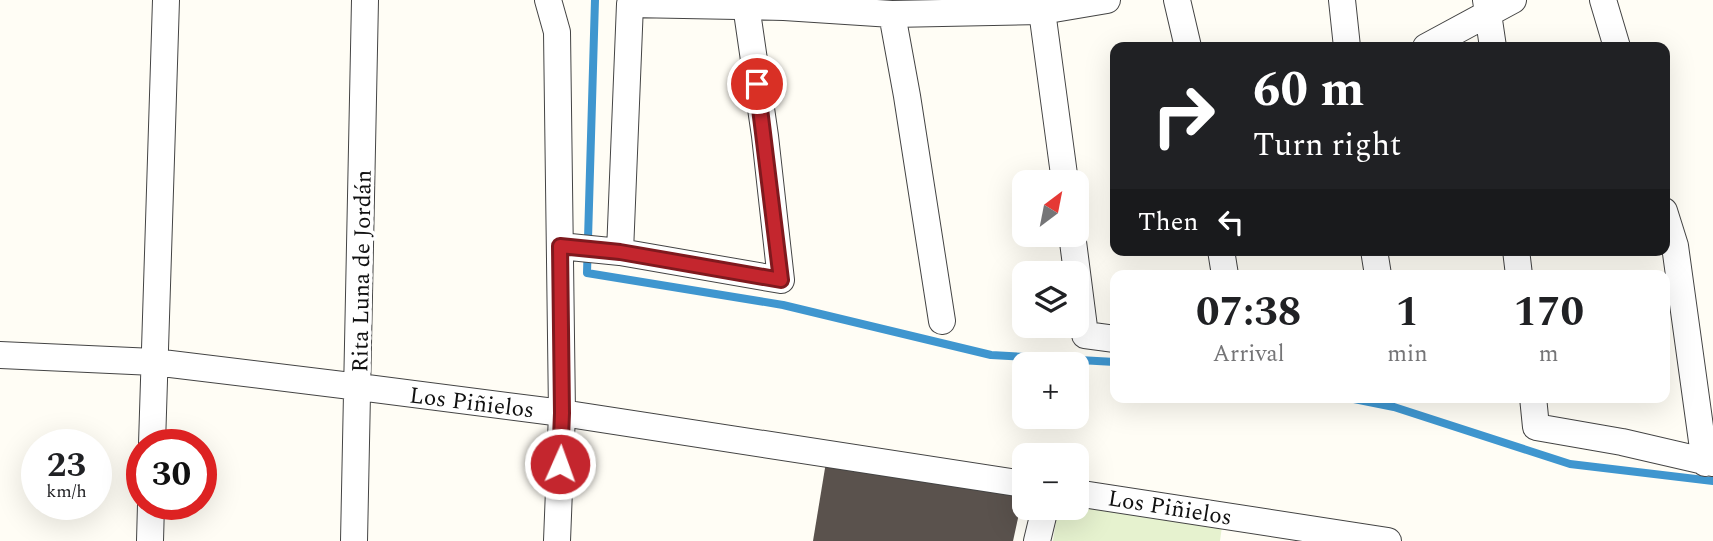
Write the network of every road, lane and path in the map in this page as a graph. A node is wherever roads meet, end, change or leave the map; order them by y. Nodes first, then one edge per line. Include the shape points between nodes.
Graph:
1 (166, 0) edge
2 (365, 0) edge
3 (548, 0) edge
4 (1107, 0) edge
5 (1177, 0) edge
6 (1342, 0) edge
7 (1513, 0) edge
8 (1603, 0) edge
9 (630, 2) edge
10 (785, 3) edge
11 (746, 5) junction
12 (955, 6) edge
13 (1488, 6) edge
14 (1042, 11) junction
15 (892, 14) junction
16 (1187, 42) edge
17 (1346, 42) edge
18 (1434, 42) edge
19 (1492, 42) edge
20 (1616, 42) edge
21 (1063, 170) edge
22 (1670, 230) edge
23 (560, 246) junction
24 (1074, 247) edge
25 (620, 252) junction
26 (942, 321) dead end
27 (1110, 338) edge
28 (0, 355) edge
29 (154, 362) junction
30 (359, 387) junction
31 (1534, 403) edge
32 (562, 413) junction
33 (152, 429) edge
34 (1709, 463) edge
35 (1012, 482) edge
36 (1089, 495) edge
37 (151, 520) edge
38 (1042, 520) edge
39 (1359, 539) edge
40 (150, 541) edge
41 (355, 541) edge
42 (557, 541) edge
43 (1037, 541) edge
44 (1388, 541) edge

1 - 29 street
2 - 30 street, Rita Luna de Jordán
3 - 23 street via 556,32
4 - 14 street
5 - 16 street
6 - 17 street
7 - 13 street
8 - 20 street
9 - 11 street
9 - 25 street
10 - 11 street
10 - 15 street
11 - 25 street via 781,280
12 - 14 street
12 - 15 street
13 - 18 street
13 - 19 street
14 - 21 street
15 - 26 street
22 - 34 street
23 - 25 street
23 - 32 street
24 - 27 street via 1085,335
28 - 29 street, Los Piñielos
29 - 30 street, Los Piñielos
29 - 33 street
30 - 32 street, Los Piñielos
30 - 41 street, Rita Luna de Jordán
31 - 34 street via 1536,427
32 - 35 street, Los Piñielos
32 - 42 street
36 - 39 street, Los Piñielos
37 - 40 street
38 - 43 street
39 - 44 street, Los Piñielos

